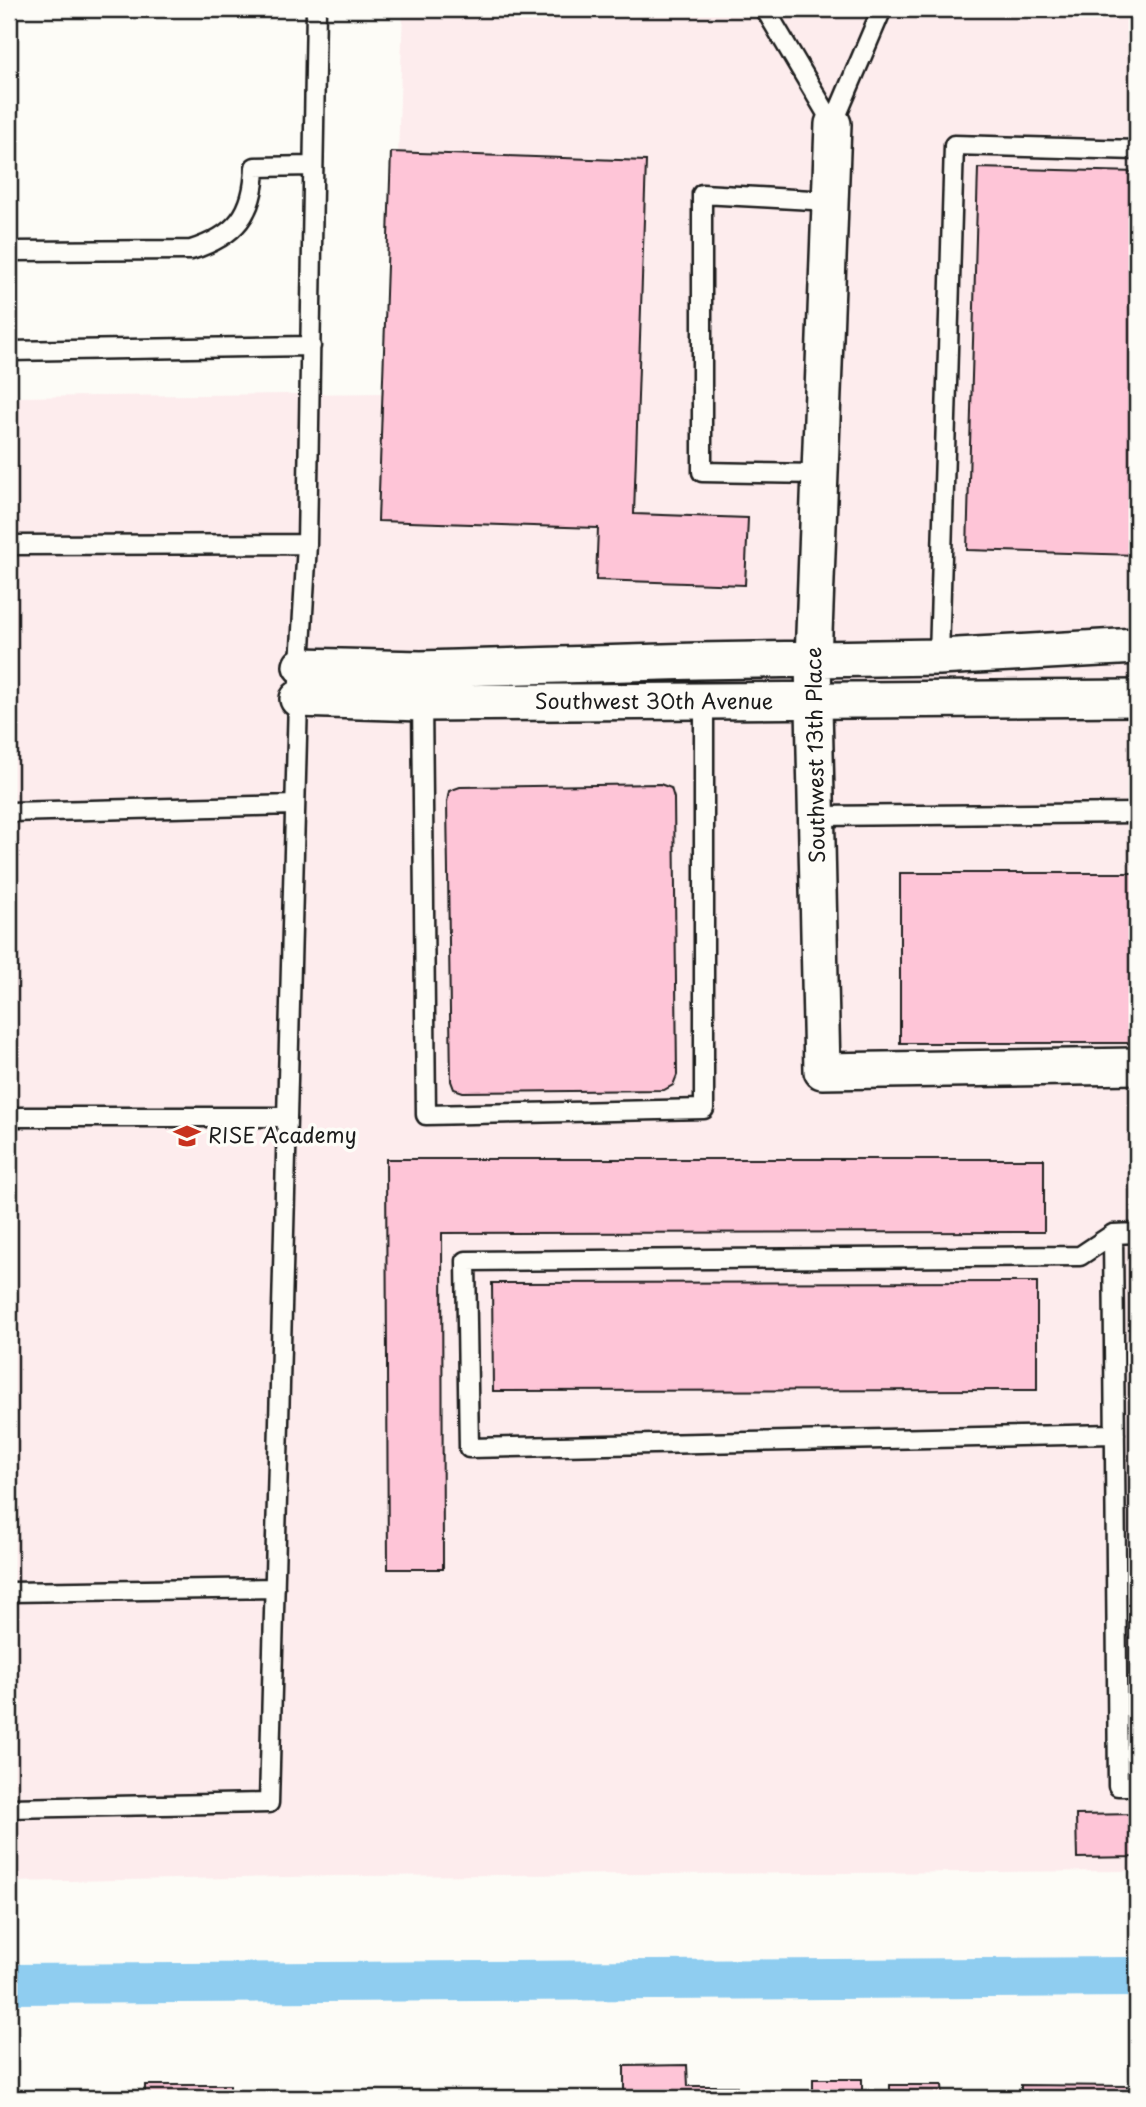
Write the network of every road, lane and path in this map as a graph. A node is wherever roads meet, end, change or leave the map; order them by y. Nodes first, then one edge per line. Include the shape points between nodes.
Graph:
1 (316, 9) edge
2 (765, 9) edge
3 (882, 9) edge
4 (832, 124) junction
5 (1137, 150) edge
6 (313, 166) junction
7 (830, 201) junction
8 (9, 251) edge
9 (311, 346) junction
10 (9, 351) edge
11 (820, 474) junction
12 (307, 544) junction
13 (9, 545) edge
14 (1137, 646) edge
15 (939, 657) junction
16 (813, 660) junction
17 (299, 682) junction
18 (422, 686) junction
19 (1137, 698) edge
20 (704, 702) junction
21 (814, 702) junction
22 (295, 805) junction
23 (9, 812) edge
24 (1137, 813) edge
25 (816, 816) junction
26 (1137, 1066) edge
27 (9, 1117) edge
28 (287, 1117) junction
29 (1137, 1233) edge
30 (1113, 1234) junction
31 (1115, 1434) junction
32 (275, 1588) junction
33 (9, 1592) edge
34 (1137, 1786) edge
35 (9, 1808) edge

1 - 6 lane
2 - 4 lane
3 - 4 lane
4 - 7 street, Southwest 13th Place
5 - 15 lane via 954,145
6 - 8 lane via 256,167 255,190 233,230 214,243 191,250
6 - 9 lane
7 - 11 street, Southwest 13th Place
7 - 11 lane via 702,194 702,471
9 - 10 lane
9 - 12 lane
11 - 16 street, Southwest 13th Place
12 - 13 lane
12 - 17 lane
14 - 15 street, Southwest 30th Avenue
15 - 16 street, Southwest 30th Avenue
16 - 18 street, Southwest 30th Avenue via 697,661
16 - 21 street, Southwest 13th Place
17 - 18 street, Southwest 30th Avenue
17 - 22 lane
18 - 20 street, Southwest 30th Avenue
18 - 20 lane via 426,1115 704,1109
19 - 21 street, Southwest 30th Avenue
20 - 21 street, Southwest 30th Avenue
21 - 25 street, Southwest 13th Place
22 - 23 lane
22 - 28 lane
24 - 25 lane
25 - 26 street, Southwest 13th Place via 822,1072
27 - 28 lane
28 - 32 lane
29 - 30 lane
30 - 31 lane
30 - 31 lane via 1080,1256 466,1261 469,1448
31 - 34 lane via 1118,1786
32 - 33 lane
32 - 35 lane via 269,1803

